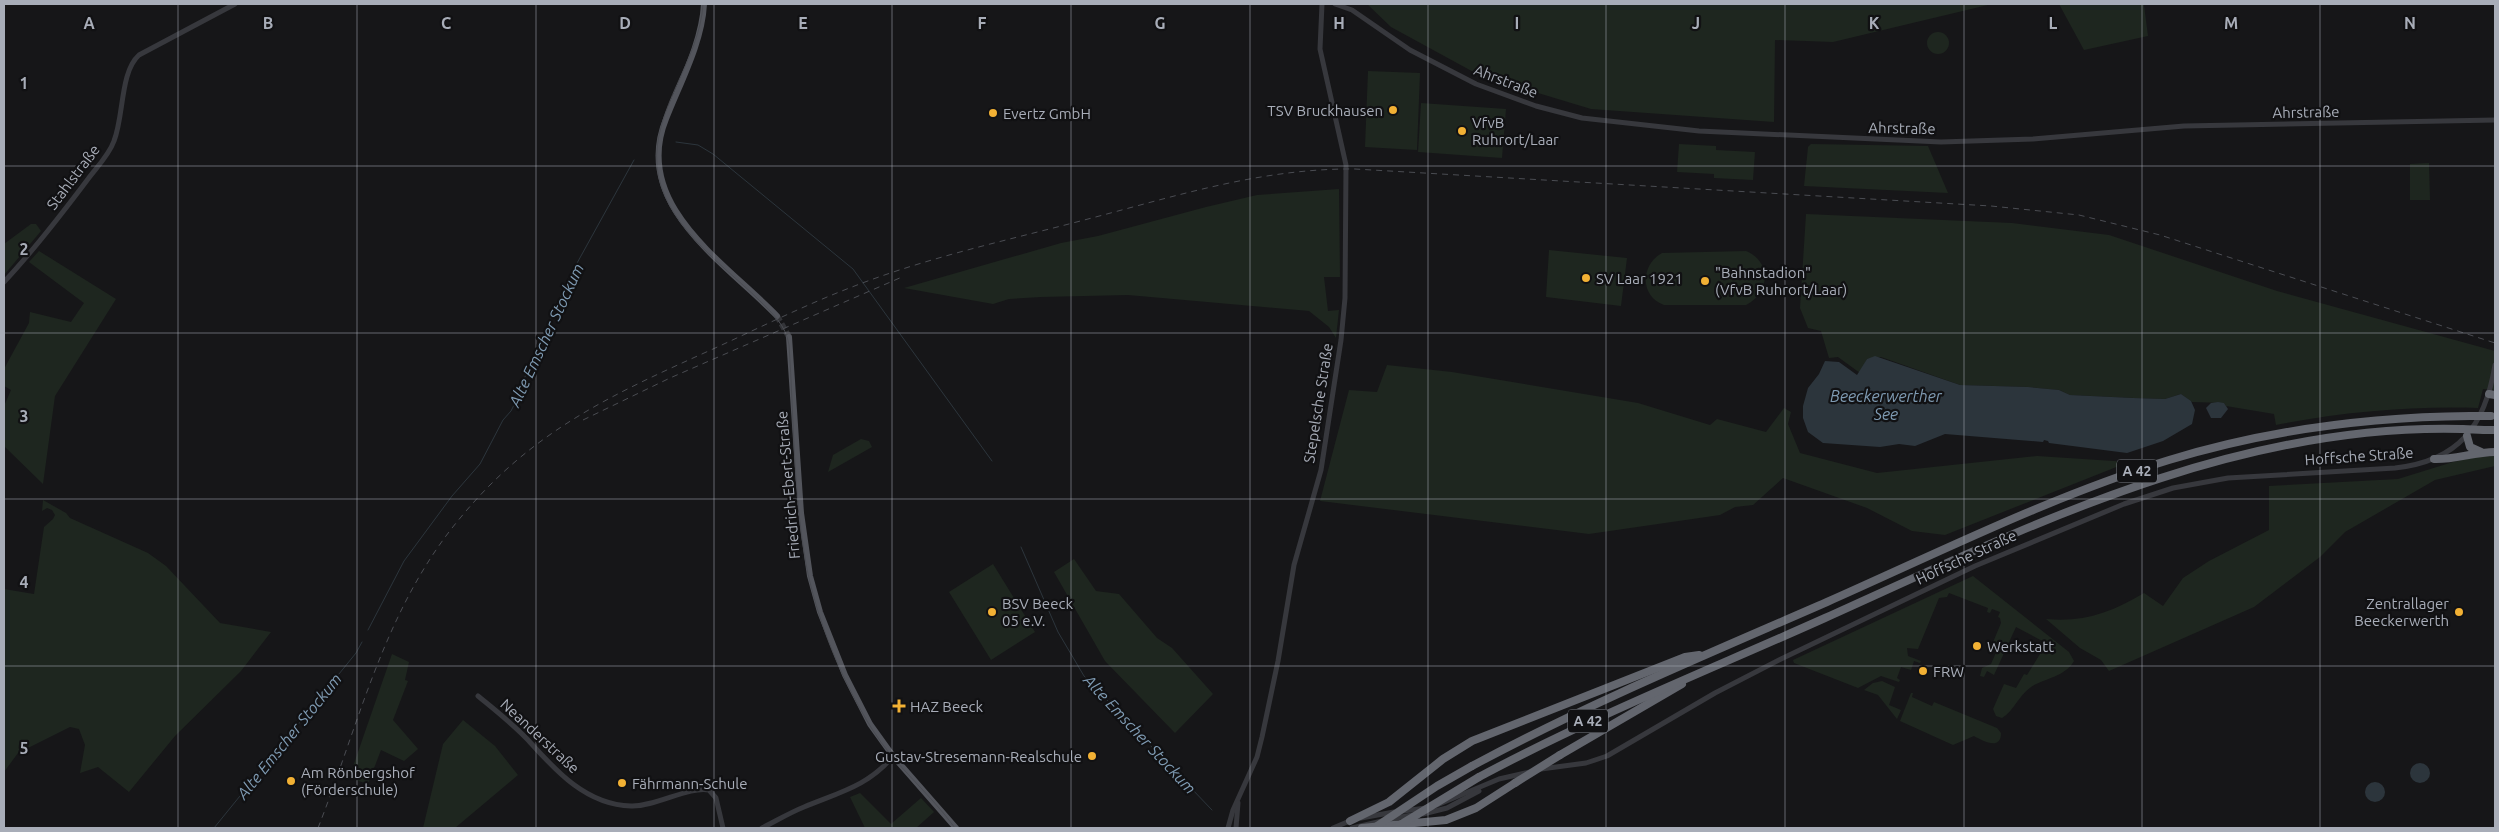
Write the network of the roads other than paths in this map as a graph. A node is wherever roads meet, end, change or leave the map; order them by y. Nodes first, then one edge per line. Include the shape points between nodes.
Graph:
1 (235, 4) edge
2 (704, 4) edge
3 (1322, 4) edge
4 (1336, 4) edge
5 (1345, 4) edge
6 (1352, 10) junction
7 (2495, 120) edge
8 (4, 282) edge
9 (777, 316) tunnel mouth
10 (789, 337) tunnel mouth
11 (2495, 365) edge
12 (2492, 394) edge
13 (2493, 416) edge
14 (2495, 430) edge
15 (2465, 433) junction
16 (2484, 452) junction
17 (2495, 452) edge
18 (2434, 460) junction
19 (1708, 654) junction
20 (1700, 672) junction
21 (478, 696) dead end
22 (893, 756) junction
23 (1238, 797) junction
24 (1351, 824) edge
25 (723, 828) edge
26 (762, 828) edge
27 (956, 828) edge
28 (1228, 828) edge
29 (1236, 828) edge
30 (1333, 828) edge
31 (1362, 828) edge
32 (1374, 828) edge
33 (1395, 828) edge

1 - 8 street, Stahlstraße via 132,61 125,81 114,143 49,230
2 - 9 main road via 700,31 660,137 660,176 668,200 684,224
3 - 23 street, Stepelsche Straße via 1320,49 1346,165 1342,332 1321,470 1295,558 1278,661 1257,757
4 - 6 street, Ahrstraße
5 - 6 street
6 - 7 street, Ahrstraße via 1410,50 1476,84 1536,106 1582,118 1699,131 1941,142 2033,139 2184,126
10 - 22 main road, Friedrich-Ebert-Straße via 800,513 810,576 820,612 850,685 870,724
11 - 12 street, Hoffsche Straße
12 - 15 street, Hoffsche Straße
13 - 19 highway, A 42, bridge via 2382,419 2330,425 2248,439 2167,461 2052,503
14 - 15 highway, A 42, bridge
15 - 16 highway via 2473,449
15 - 18 street, Hoffsche Straße via 2454,448
15 - 20 highway, A 42 via 2414,430 2332,438 2260,450 2172,473 2058,516
16 - 17 highway
16 - 18 highway
18 - 24 street, Hoffsche Straße via 2399,468 2210,480 2124,504 1975,566 1781,659 1607,756 1586,763 1544,768 1499,780 1429,807
19 - 24 highway via 1685,657 1480,738 1443,759 1389,802
19 - 32 highway, A 42, bridge via 1559,721 1472,766
20 - 31 highway, bridge via 1476,808 1446,820
20 - 33 highway, A 42, bridge via 1581,725 1479,776
21 - 25 street, Neanderstraße via 527,739 564,778 600,800 613,804 646,805 709,790 716,798
22 - 26 street via 858,786 801,808
22 - 27 main road, Friedrich-Ebert-Straße
23 - 28 street, Stepelsche Straße
23 - 29 street, Stepelsche Straße
24 - 30 street, Hoffsche Straße

